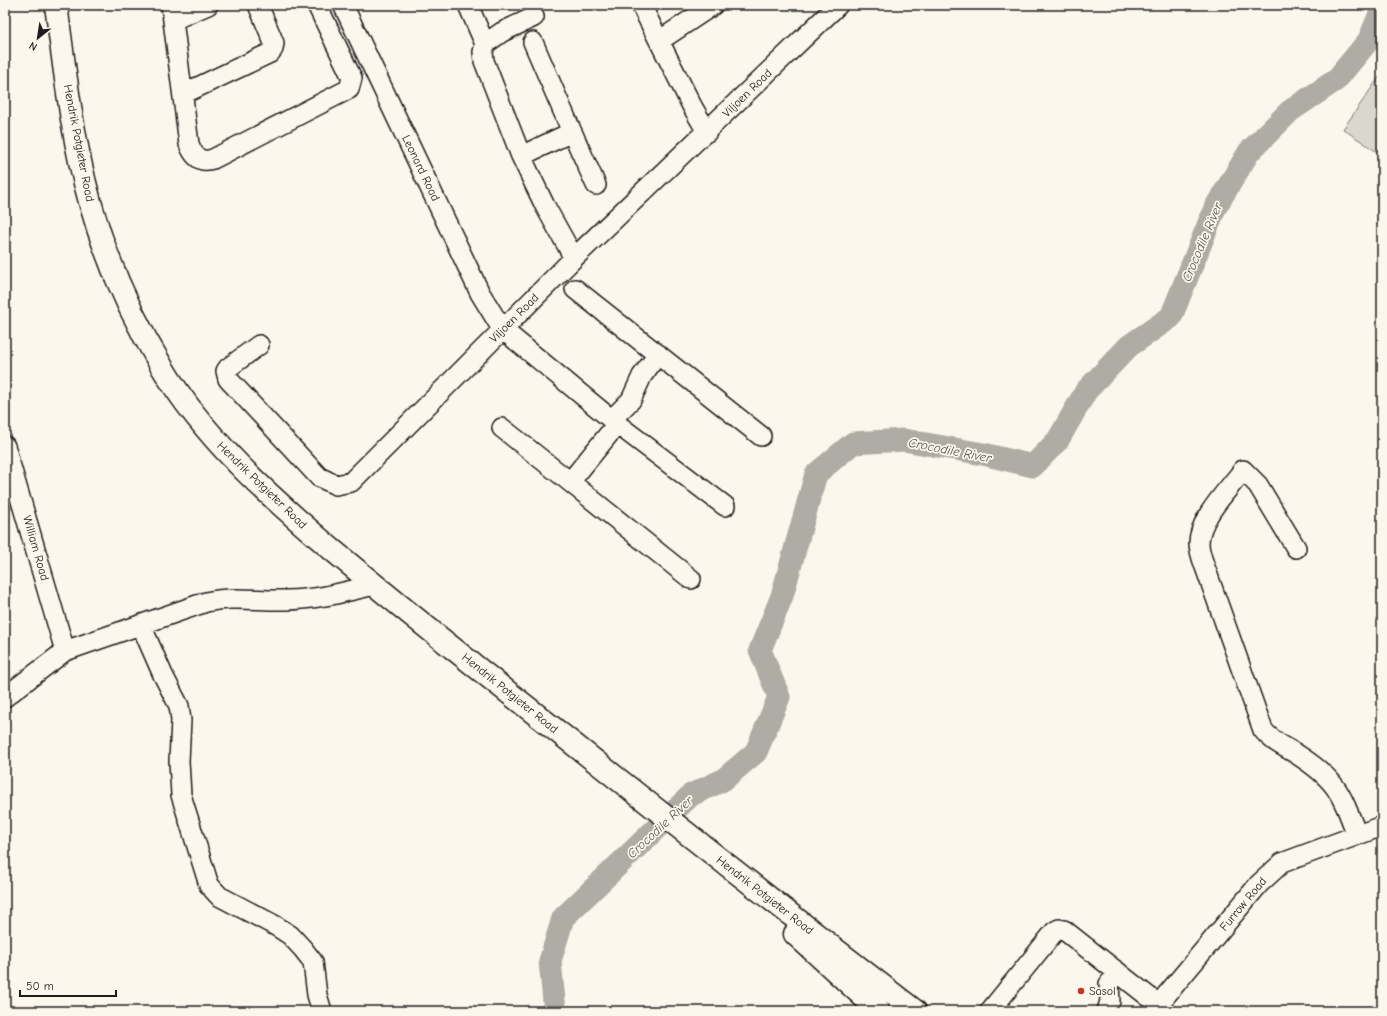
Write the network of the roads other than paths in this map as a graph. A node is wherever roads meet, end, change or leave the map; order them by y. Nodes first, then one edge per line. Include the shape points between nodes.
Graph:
1 (56, 5) edge
2 (208, 5) edge
3 (258, 5) edge
4 (317, 5) edge
5 (342, 5) edge
6 (468, 5) edge
7 (641, 5) edge
8 (713, 5) edge
9 (838, 5) edge
10 (172, 13) edge
11 (534, 17) dead end
12 (533, 42) dead end
13 (659, 42) junction
14 (485, 44) junction
15 (183, 94) junction
16 (572, 132) junction
17 (707, 132) junction
18 (521, 156) junction
19 (596, 185) dead end
20 (574, 258) junction
21 (575, 289) dead end
22 (502, 329) junction
23 (259, 345) dead end
24 (658, 354) junction
25 (615, 422) junction
26 (502, 428) dead end
27 (761, 436) dead end
28 (5, 446) edge
29 (570, 482) junction
30 (725, 506) dead end
31 (1296, 548) dead end
32 (692, 579) dead end
33 (374, 585) junction
34 (141, 625) junction
35 (65, 651) junction
36 (5, 697) edge
37 (1382, 826) edge
38 (1357, 835) junction
39 (693, 839) junction
40 (1118, 972) junction
41 (1156, 1008) edge
42 (322, 1011) edge
43 (879, 1011) edge
44 (915, 1011) edge
45 (990, 1011) edge
46 (1107, 1011) edge

1 - 33 main road, Hendrik Potgieter Road via 80,162 90,203 118,281 162,368 220,444 261,487
2 - 10 street
3 - 15 street via 274,42 270,53
4 - 15 street via 352,78 352,84 344,93 214,159 205,161 192,153
5 - 22 street, Leonard Road via 480,293
6 - 14 street
7 - 13 street
8 - 13 street
9 - 17 street, Viljoen Road
10 - 15 street
11 - 14 street via 502,32
12 - 16 street
13 - 17 street
14 - 18 street via 484,61
16 - 18 street
16 - 19 street
17 - 20 street, Viljoen Road
18 - 20 street
20 - 22 street, Viljoen Road
21 - 24 street
22 - 23 street, Viljoen Road via 356,479 343,485 336,485 319,476 228,379 228,368
22 - 25 street, Leonard Road
24 - 25 street
24 - 27 street
25 - 29 street
25 - 30 street, Leonard Road
26 - 29 street
28 - 35 street, William Road
29 - 32 street
31 - 38 street via 1258,484 1243,470 1209,514 1200,535 1200,554 1263,730 1273,741 1327,777 1342,796
33 - 34 street via 316,598 222,598
33 - 39 main road, Hendrik Potgieter Road
34 - 35 street
34 - 42 street via 179,706 181,795 209,885 219,896 290,935 303,949 313,962 317,995
35 - 36 street
37 - 38 street, Furrow Road
38 - 41 street, Furrow Road via 1298,856 1282,863 1271,872
39 - 43 main road, Hendrik Potgieter Road
39 - 44 main road, Hendrik Potgieter Road
40 - 41 street
40 - 45 street via 1064,930 1059,929
40 - 46 street via 1109,984 1110,1001

